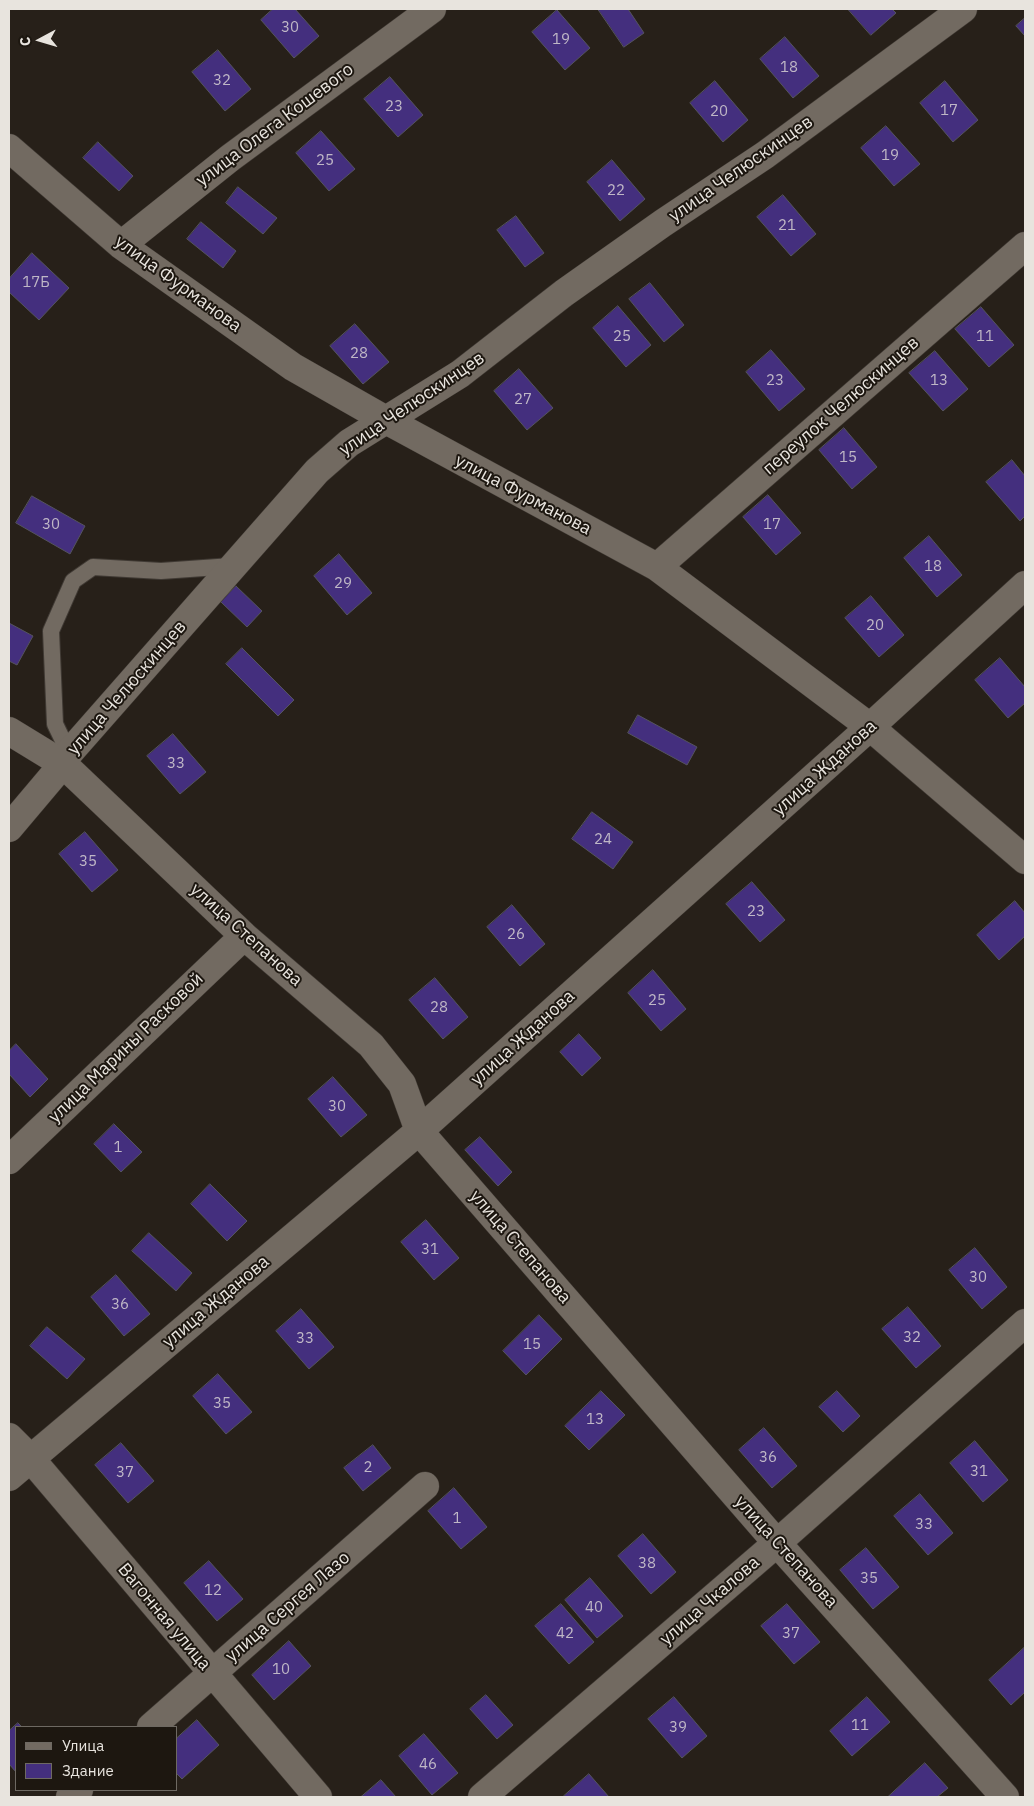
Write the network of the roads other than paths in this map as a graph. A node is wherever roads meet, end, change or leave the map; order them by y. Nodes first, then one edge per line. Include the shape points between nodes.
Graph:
1 (432, 9) edge
2 (963, 9) edge
3 (9, 148) edge
4 (121, 245) junction
5 (1025, 246) edge
6 (386, 420) junction
7 (232, 566) junction
8 (657, 567) junction
9 (1025, 585) edge
10 (870, 727) junction
11 (9, 731) edge
12 (66, 759) junction
13 (9, 828) edge
14 (1025, 860) edge
15 (244, 936) junction
16 (419, 1132) junction
17 (9, 1160) edge
18 (1025, 1322) edge
19 (9, 1437) edge
20 (31, 1459) junction
21 (9, 1477) edge
22 (425, 1486) dead end
23 (777, 1543) junction
24 (212, 1674) junction
25 (151, 1726) edge
26 (318, 1797) edge
27 (482, 1797) edge
28 (1005, 1797) edge

1 - 4 street, улица Олега Кошевого via 230,158
2 - 6 street, улица Челюскинцев via 765,155 564,293 460,374
3 - 4 street, улица Фурманова
4 - 6 street, улица Фурманова via 293,367
5 - 8 street, переулок Челюскинцев
6 - 7 street, улица Челюскинцев via 349,443 316,471
6 - 8 street, улица Фурманова
7 - 12 street, улица Челюскинцев
7 - 12 lane via 161,571 94,567 72,581 50,631 55,724
8 - 10 street, улица Фурманова
9 - 10 street, улица Жданова
10 - 14 street, улица Фурманова
10 - 16 street, улица Жданова
11 - 12 street, улица Степанова
12 - 13 street, улица Челюскинцев
12 - 15 street, улица Степанова
15 - 16 street, улица Степанова via 371,1045 402,1084
15 - 17 street, улица Марины Расковой
16 - 20 street, улица Жданова
16 - 23 street, улица Степанова
18 - 23 street, улица Чкалова
19 - 20 street, Вагонная улица
20 - 21 street, улица Жданова
20 - 24 street, Вагонная улица
22 - 24 street, улица Сергея Лазо
23 - 27 street, улица Чкалова
23 - 28 street, улица Степанова
24 - 25 street, улица Сергея Лазо
24 - 26 street, Вагонная улица

